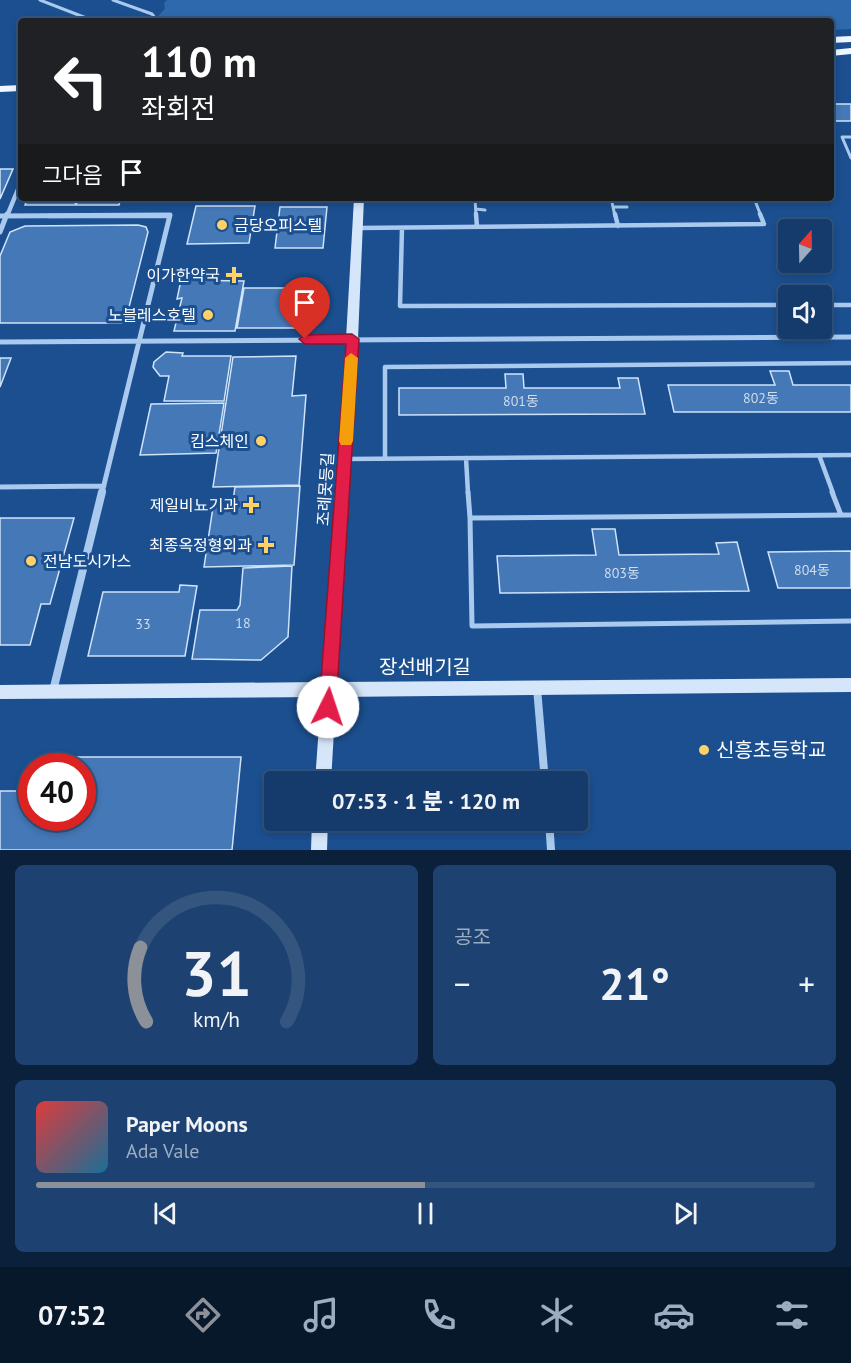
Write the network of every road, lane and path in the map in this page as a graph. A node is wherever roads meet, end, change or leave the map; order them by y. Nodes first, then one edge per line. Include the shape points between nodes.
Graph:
1 (40, 0) edge
2 (113, 0) edge
3 (86, 18) edge
4 (155, 18) edge
5 (851, 39) edge
6 (834, 40) edge
7 (851, 51) edge
8 (834, 53) edge
9 (18, 88) edge
10 (0, 89) edge
11 (18, 98) edge
12 (0, 99) edge
13 (851, 136) edge
14 (851, 158) edge
15 (18, 188) edge
16 (359, 201) edge
17 (475, 201) edge
18 (612, 201) edge
19 (755, 201) edge
20 (613, 207) junction
21 (627, 207) dead end
22 (476, 210) junction
23 (486, 210) dead end
24 (3, 216) edge
25 (618, 226) junction
26 (477, 227) junction
27 (357, 228) junction
28 (402, 228) junction
29 (0, 232) edge
30 (778, 305) edge
31 (832, 305) edge
32 (851, 305) edge
33 (851, 337) edge
34 (352, 339) junction
35 (141, 341) junction
36 (0, 342) edge
37 (851, 363) edge
38 (819, 455) junction
39 (851, 455) edge
40 (385, 458) junction
41 (466, 458) junction
42 (345, 459) junction
43 (104, 486) junction
44 (0, 487) edge
45 (842, 515) junction
46 (851, 515) edge
47 (470, 518) junction
48 (851, 621) edge
49 (851, 685) edge
50 (537, 687) junction
51 (329, 689) junction
52 (53, 691) junction
53 (0, 692) edge
54 (324, 771) edge
55 (544, 771) edge
56 (320, 831) edge
57 (550, 831) edge
58 (319, 850) edge
59 (551, 850) edge

1 - 3 lane
2 - 4 lane
5 - 6 main road
7 - 8 main road
9 - 10 main road
11 - 12 main road
13 - 14 lane via 842,137
15 - 24 street
16 - 27 street, 조례못등길
17 - 22 lane
18 - 20 lane
19 - 25 lane via 764,224
20 - 21 lane
20 - 25 lane
22 - 23 lane
22 - 26 lane
24 - 29 street
24 - 35 street via 170,215
25 - 26 lane
26 - 28 lane
27 - 28 lane
27 - 34 street, 조례못등길
28 - 30 lane via 400,306
31 - 32 lane
33 - 34 street
34 - 35 street
34 - 42 street, 조례못등길
35 - 36 street
35 - 43 street
37 - 40 lane via 385,368
38 - 39 lane
38 - 41 lane
38 - 45 lane
40 - 41 lane
40 - 42 lane
41 - 47 lane
42 - 51 street, 조례못등길
43 - 44 street
43 - 52 street
45 - 46 lane
45 - 47 lane
47 - 48 lane via 472,626
49 - 50 street, 장선배기길
50 - 51 street, 장선배기길
50 - 55 street
51 - 52 street, 장선배기길
51 - 54 street, 조례못등길
52 - 53 street, 장선배기길
56 - 58 street
57 - 59 street

